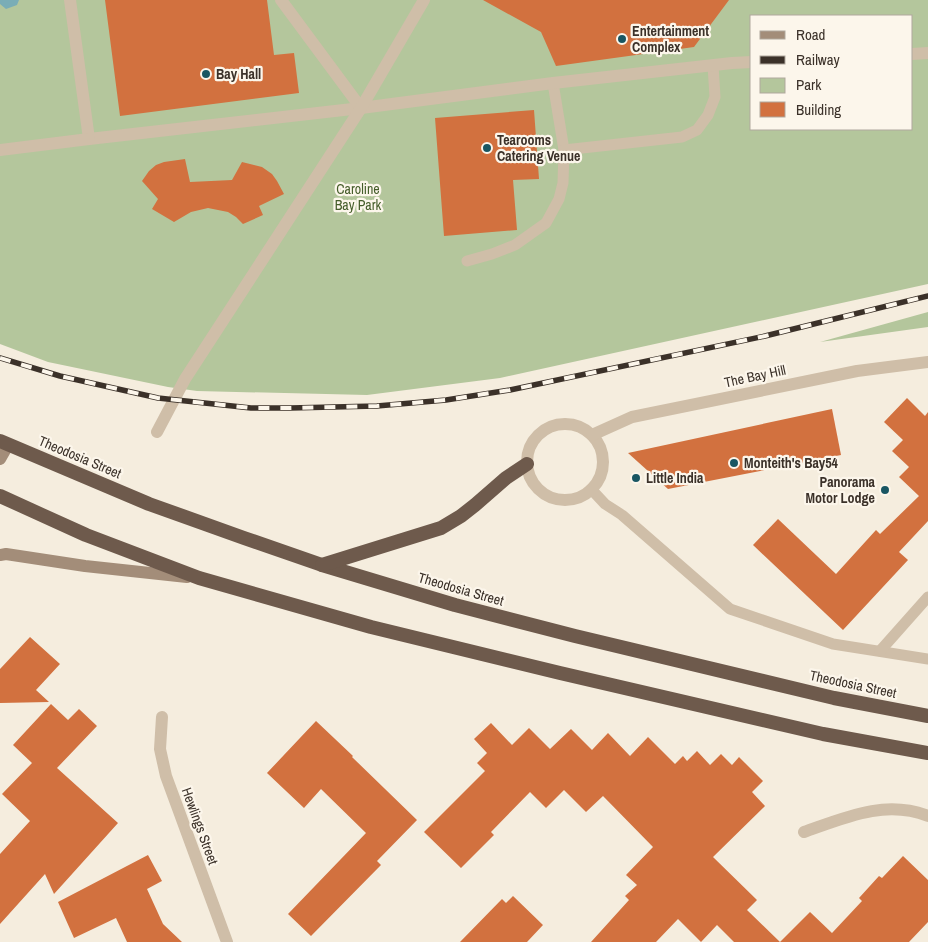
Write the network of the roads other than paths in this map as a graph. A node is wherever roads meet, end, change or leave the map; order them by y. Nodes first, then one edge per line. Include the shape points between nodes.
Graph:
1 (70, 0) edge
2 (281, 0) edge
3 (424, 0) edge
4 (928, 53) edge
5 (913, 54) edge
6 (750, 62) edge
7 (713, 65) junction
8 (553, 83) junction
9 (361, 108) junction
10 (89, 139) junction
11 (0, 150) edge
12 (564, 150) junction
13 (467, 261) dead end
14 (928, 362) edge
15 (157, 432) dead end
16 (592, 435) junction
17 (4, 443) edge
18 (0, 459) edge
19 (527, 464) junction
20 (591, 489) junction
21 (0, 496) edge
22 (0, 555) edge
23 (322, 565) junction
24 (199, 578) junction
25 (928, 597) edge
26 (880, 652) junction
27 (927, 657) edge
28 (928, 716) edge
29 (162, 717) dead end
30 (928, 752) edge
31 (928, 816) edge
32 (804, 832) dead end
33 (227, 942) edge

1 - 10 street
2 - 9 street
3 - 9 street
4 - 5 street
6 - 7 street
7 - 8 street
7 - 12 lane via 715,97 697,130 682,137
8 - 9 street
8 - 12 lane
9 - 10 street
9 - 15 street via 190,372
10 - 11 street
12 - 13 lane via 563,183 559,199 546,223 515,245
14 - 16 street, The Bay Hill via 857,371 632,417
16 - 19 street via 572,425 549,427 532,442
16 - 20 street via 599,444 602,468
17 - 18 main road
17 - 23 highway, Theodosia Street via 149,504
19 - 20 street via 539,490 551,497 565,500 579,497
19 - 23 highway via 441,528
20 - 26 lane via 730,609 833,644
21 - 24 highway via 86,535
22 - 24 main road
23 - 28 highway, Theodosia Street via 455,605 575,636 834,698
24 - 30 highway via 371,627 541,668 823,734
25 - 26 lane
26 - 27 lane
29 - 33 street, Hewlings Street via 160,748 166,776
31 - 32 street via 883,809 858,813

